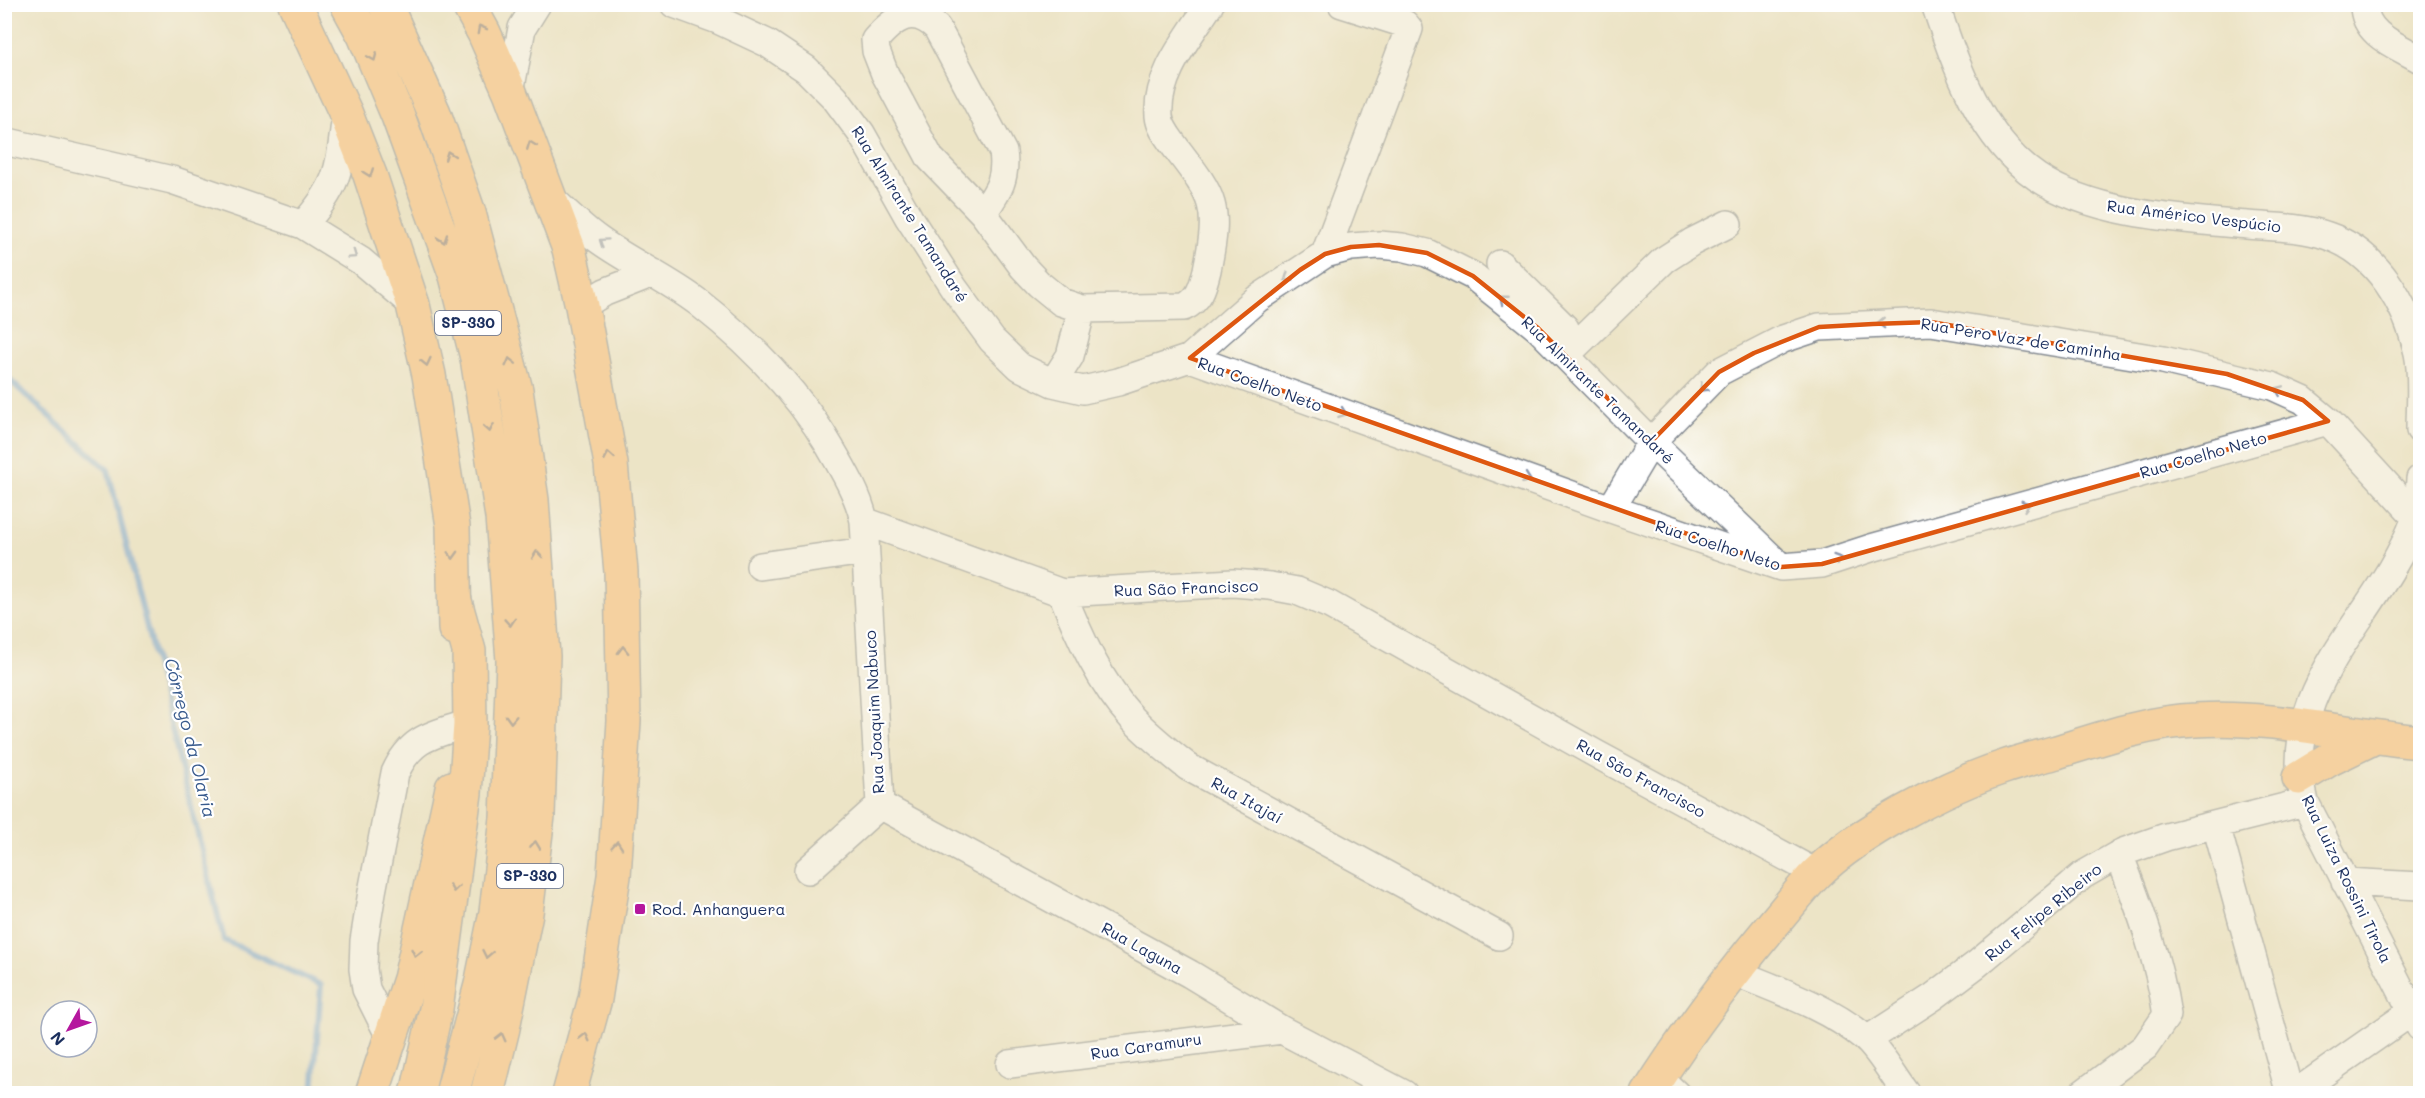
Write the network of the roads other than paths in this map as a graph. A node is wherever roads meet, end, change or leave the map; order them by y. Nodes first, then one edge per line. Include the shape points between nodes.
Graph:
1 (295, 4) edge
2 (347, 4) edge
3 (385, 4) edge
4 (468, 4) edge
5 (537, 4) edge
6 (674, 4) edge
7 (1210, 4) edge
8 (1342, 4) edge
9 (1935, 4) edge
10 (2364, 4) edge
11 (2421, 59) edge
12 (510, 92) junction
13 (346, 114) junction
14 (4, 141) edge
15 (551, 198) junction
16 (983, 213) junction
17 (1728, 224) dead end
18 (303, 225) junction
19 (1325, 254) junction
20 (1500, 264) dead end
21 (653, 273) junction
22 (413, 305) junction
23 (582, 306) junction
24 (1082, 309) junction
25 (1566, 355) junction
26 (1190, 358) junction
27 (1053, 383) junction
28 (2328, 421) junction
29 (2421, 430) edge
30 (1651, 442) junction
31 (2421, 479) edge
32 (1611, 509) junction
33 (2417, 518) junction
34 (864, 521) junction
35 (866, 551) junction
36 (760, 566) dead end
37 (1781, 567) junction
38 (1062, 593) junction
39 (455, 601) junction
40 (2303, 725) junction
41 (457, 727) junction
42 (2373, 738) junction
43 (2421, 742) edge
44 (2302, 790) junction
45 (880, 806) junction
46 (2216, 825) junction
47 (2119, 854) junction
48 (808, 870) dead end
49 (1816, 873) junction
50 (2345, 882) junction
51 (2421, 886) edge
52 (1499, 936) dead end
53 (1734, 972) junction
54 (2407, 975) edge
55 (1230, 998) junction
56 (2417, 1019) edge
57 (1282, 1030) junction
58 (1218, 1036) junction
59 (391, 1039) junction
60 (1867, 1040) junction
61 (1010, 1064) dead end
62 (1661, 1088) edge
63 (372, 1094) edge
64 (417, 1094) edge
65 (452, 1094) edge
66 (487, 1094) edge
67 (569, 1094) edge
68 (1404, 1094) edge
69 (1906, 1094) edge
70 (2082, 1094) edge
71 (2292, 1094) edge

1 - 13 main road
2 -> 65 main road, SP-330 via 398,116 456,276 477,358 502,517 513,661 507,818 496,912
66 -> 3 main road, SP-330 via 526,914 538,816 543,656 532,500 516,390 469,213 434,113
12 -> 4 main road
5 - 12 street via 522,28
6 - 27 street, Rua Almirante Tamandaré via 767,43 806,69 835,98 861,133 909,218 992,340 1020,367
7 - 24 street via 1178,54 1158,102 1165,133 1206,189 1213,207 1215,223 1200,294 1184,307
8 - 19 street via 1405,24 1409,29
9 - 29 street, Rua Américo Vespúcio via 1953,56 1979,111 2007,150 2037,177 2104,207 2294,229 2329,236 2359,254 2386,279 2404,311 2418,355
10 - 11 street via 2371,30
15 -> 12 main road
13 - 18 street via 337,177 329,194
13 -> 22 main road
14 - 18 street via 172,180
21 -> 15 street via 599,240
15 - 23 main road
16 - 16 street via 1003,180 1003,152 937,28 927,18 905,16 874,40 876,51 930,158
16 - 24 street via 1039,284 1061,302
17 - 25 street via 1664,260
18 -> 22 street via 361,261
25 -> 19 street, Rua Almirante Tamandaré via 1473,276 1427,253 1379,245
19 -> 26 street, Rua Almirante Tamandaré via 1257,299
20 - 25 street via 1565,328
21 - 23 street via 605,292
21 - 34 street via 698,302 755,352 786,386 817,424 839,461
22 -> 39 main road via 429,375 453,526
67 -> 23 main road via 595,999 607,924 619,821 624,720 621,572 611,464
24 - 27 street via 1070,356
25 - 30 street, Rua Almirante Tamandaré
26 - 27 street, Rua Almirante Tamandaré via 1083,390
26 -> 32 street, Rua Coelho Neto
28 -> 30 street, Rua Pero Vaz de Caminha via 2303,400 2217,372 1931,322 1819,327 1783,339 1719,372
28 - 33 street, Rua Pero Vaz de Caminha
37 -> 28 street, Rua Coelho Neto via 1822,564
30 - 32 street, Rua Pero Vaz de Caminha
30 - 37 street, Rua Almirante Tamandaré
31 - 33 street
32 - 37 street, Rua Coelho Neto
33 - 40 street via 2403,549 2318,686
34 - 35 street, Rua Joaquim Nabuco
34 - 38 street, Rua São Francisco
35 - 36 street
35 - 45 street, Rua Joaquim Nabuco
38 - 49 street, Rua São Francisco via 1233,583 1298,591 1330,605
38 - 52 street, Rua Itajaí via 1079,636 1107,683 1154,741 1188,766
39 - 41 main road
39 -> 64 main road via 469,651 470,725 465,793 436,1009
40 - 42 main road
40 - 44 street, Rua Luiza Rossini Tirola via 2299,753
40 - 49 main road via 2241,719 2150,725 2003,767 1880,826
41 -> 59 main road via 452,794 410,979
41 - 59 street via 413,745 395,773 364,941 363,969 366,989
42 - 43 main road
42 - 44 main road via 2330,759
44 - 46 street, Rua Felipe Ribeiro
44 - 50 street, Rua Luiza Rossini Tirola
45 - 48 street, Rua Joaquim Nabuco
45 - 55 street, Rua Laguna
46 - 47 street, Rua Felipe Ribeiro
46 - 71 street
47 - 60 street, Rua Felipe Ribeiro via 2083,876 1933,997
47 - 70 street via 2143,918 2168,1015 2145,1047
49 - 53 main road
50 - 51 street
50 - 54 street, Rua Luiza Rossini Tirola
53 - 60 street via 1816,1007
53 - 62 main road
54 - 56 street, Rua Luiza Rossini Tirola
55 - 57 street, Rua Laguna
55 - 58 street
56 - 71 street
57 - 58 street, Rua Caramuru
57 - 68 street, Rua Laguna
58 - 61 street, Rua Caramuru
59 - 63 main road
60 - 69 street

